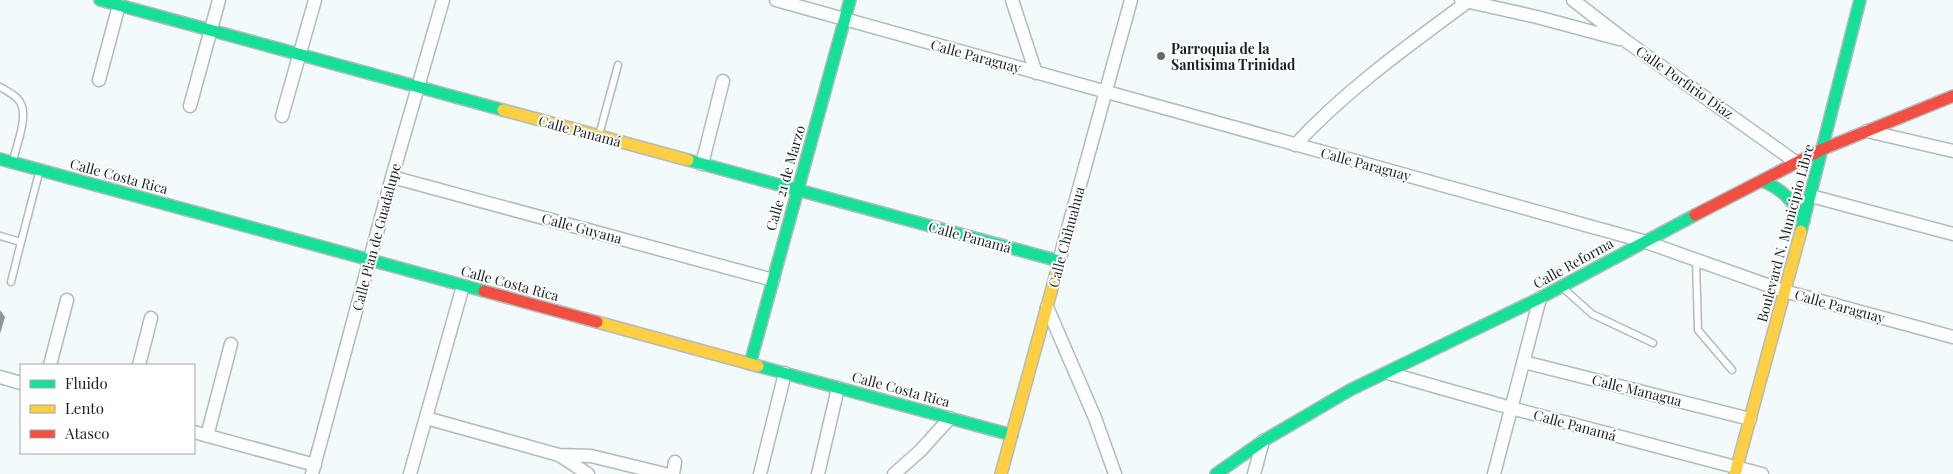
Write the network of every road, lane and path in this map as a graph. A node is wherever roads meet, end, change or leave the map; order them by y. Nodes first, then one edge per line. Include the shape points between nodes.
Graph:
1 (100, 0) edge
2 (219, 0) edge
3 (315, 0) edge
4 (443, 0) edge
5 (776, 0) edge
6 (850, 0) edge
7 (1012, 0) edge
8 (1131, 0) edge
9 (1573, 0) edge
10 (1860, 0) edge
11 (1466, 1) edge
12 (118, 5) junction
13 (845, 20) junction
14 (211, 30) junction
15 (1626, 41) junction
16 (299, 54) junction
17 (618, 65) dead end
18 (1036, 73) junction
19 (99, 80) dead end
20 (723, 81) dead end
21 (0, 87) edge
22 (418, 87) junction
23 (1106, 92) junction
24 (1953, 96) edge
25 (190, 106) dead end
26 (282, 116) dead end
27 (1867, 131) junction
28 (599, 136) junction
29 (1295, 145) junction
30 (1823, 149) junction
31 (1953, 151) edge
32 (0, 159) edge
33 (13, 163) junction
34 (1797, 163) junction
35 (702, 164) junction
36 (40, 170) junction
37 (392, 176) junction
38 (1762, 181) junction
39 (798, 190) junction
40 (1811, 196) junction
41 (1804, 221) junction
42 (1953, 234) edge
43 (0, 236) edge
44 (1643, 241) junction
45 (21, 242) junction
46 (369, 260) junction
47 (1696, 260) junction
48 (1059, 261) junction
49 (773, 280) junction
50 (10, 282) dead end
51 (463, 286) junction
52 (1562, 286) junction
53 (1784, 291) junction
54 (1540, 298) junction
55 (67, 300) dead end
56 (1047, 307) junction
57 (151, 318) dead end
58 (1953, 337) edge
59 (1653, 342) dead end
60 (231, 344) dead end
61 (1524, 362) junction
62 (50, 364) edge
63 (139, 364) edge
64 (750, 364) junction
65 (1732, 370) dead end
66 (785, 373) junction
67 (1388, 373) junction
68 (0, 377) edge
69 (20, 384) edge
70 (838, 388) junction
71 (1511, 408) junction
72 (426, 418) junction
73 (950, 418) junction
74 (1750, 418) junction
75 (195, 432) edge
76 (1012, 435) junction
77 (207, 436) junction
78 (1264, 441) junction
79 (559, 455) junction
80 (314, 470) edge
81 (1736, 471) edge
82 (410, 474) edge
83 (588, 474) edge
84 (665, 474) edge
85 (760, 474) edge
86 (818, 474) edge
87 (894, 474) edge
88 (1002, 474) edge
89 (1115, 474) edge
90 (1216, 474) edge
91 (1254, 474) edge
92 (1494, 474) edge
93 (1762, 474) edge

1 - 12 street, Calle Panamá
2 - 14 street
3 - 16 street
4 - 22 street, Calle Plan de Guadalupe
5 - 13 street, Calle Paraguay
6 - 13 street, Calle 21 de Marzo
7 - 18 street
8 - 23 street, Calle Chihuahua
9 - 15 street, Calle Porfirio Díaz
10 - 30 street, Boulevard N. Municipio Libre
11 - 15 street
11 - 29 street via 1386,62
12 - 14 street, Calle Panamá
12 - 19 street
13 - 18 street, Calle Paraguay
13 - 39 street, Calle 21 de Marzo
14 - 16 street, Calle Panamá
14 - 25 street
15 - 34 street, Calle Porfirio Díaz
16 - 22 street, Calle Panamá
16 - 26 street
17 - 28 lane
18 - 23 street, Calle Paraguay
20 - 35 street
21 - 33 lane via 18,98 24,113
22 - 28 street, Calle Panamá
22 - 37 street, Calle Plan de Guadalupe
23 - 29 street, Calle Paraguay
23 - 48 street, Calle Chihuahua
24 - 27 street, Calle Reforma
27 - 30 street, Calle Reforma
27 - 31 street
28 - 35 street, Calle Panamá
29 - 44 street, Calle Paraguay
30 - 34 street, Calle Reforma
30 - 40 street, Boulevard N. Municipio Libre
32 - 33 street, Calle Costa Rica
33 - 36 street, Calle Costa Rica
34 - 38 street, Calle Reforma
35 - 39 street, Calle Panamá
36 - 45 lane
36 - 46 street, Calle Costa Rica
37 - 46 street, Calle Plan de Guadalupe
37 - 49 street, Calle Guyana
38 - 41 street via 1787,193
38 - 44 street, Calle Reforma
39 - 48 street, Calle Panamá
39 - 49 street, Calle 21 de Marzo
40 - 41 street, Boulevard N. Municipio Libre
40 - 42 street
41 - 53 street, Boulevard N. Municipio Libre
43 - 45 lane
44 - 47 street, Calle Paraguay
44 - 52 street, Calle Reforma
45 - 50 lane
46 - 51 street, Calle Costa Rica
46 - 80 street, Calle Plan de Guadalupe
47 - 53 street, Calle Paraguay
47 - 65 lane via 1698,330
48 - 56 street, Calle Chihuahua
49 - 64 street, Calle 21 de Marzo
51 - 64 street, Calle Costa Rica
51 - 72 street
52 - 54 street, Calle Reforma
52 - 59 lane via 1592,314
53 - 58 street, Calle Paraguay
53 - 74 street, Boulevard N. Municipio Libre
54 - 61 street
54 - 67 street, Calle Reforma
55 - 62 street
56 - 76 street, Calle Chihuahua
56 - 89 street via 1095,418
57 - 63 street
60 - 77 street
61 - 71 street
61 - 74 street, Calle Managua
64 - 66 street, Calle Costa Rica
66 - 70 street, Calle Costa Rica
66 - 85 street
67 - 71 street, Calle Panamá
67 - 78 street, Calle Reforma via 1350,390
68 - 69 street
70 - 73 street, Calle Costa Rica
70 - 86 street
71 - 81 street, Calle Panamá
71 - 92 street
72 - 79 street
72 - 82 street
73 - 76 street, Calle Costa Rica
73 - 87 street
74 - 81 street, Boulevard N. Municipio Libre
75 - 77 street
76 - 88 street, Calle Chihuahua
77 - 80 street
78 - 90 street, Calle Reforma
78 - 91 street
79 - 83 street
79 - 84 street via 590,456
81 - 93 street, Calle Panamá

